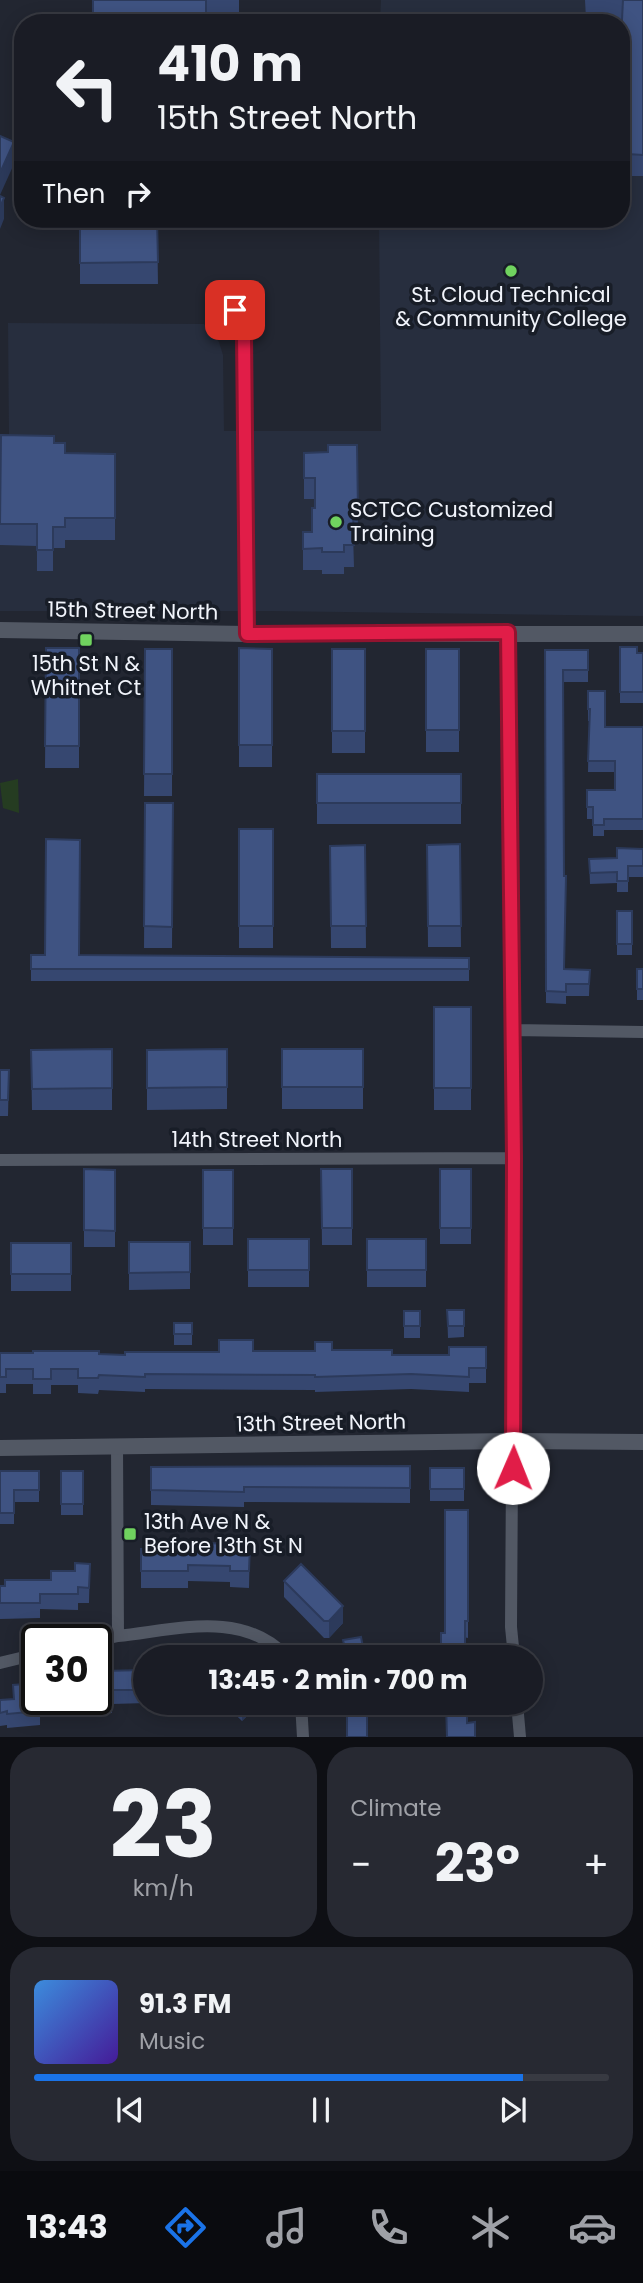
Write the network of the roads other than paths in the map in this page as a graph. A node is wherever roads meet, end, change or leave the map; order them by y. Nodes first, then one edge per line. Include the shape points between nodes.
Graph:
1 (229, 297) dead end
2 (0, 630) edge
3 (508, 632) junction
4 (247, 634) junction
5 (643, 634) edge
6 (513, 1030) junction
7 (643, 1032) edge
8 (514, 1158) junction
9 (0, 1160) edge
10 (513, 1441) junction
11 (643, 1442) edge
12 (117, 1447) junction
13 (0, 1448) edge
14 (118, 1636) junction
15 (112, 1637) edge
16 (276, 1645) edge
17 (513, 1645) edge
18 (21, 1658) edge
19 (0, 1663) edge
20 (302, 1715) edge
21 (518, 1715) edge
22 (303, 1737) edge
23 (520, 1737) edge

1 - 4 street via 244,334
2 - 4 street, 15th Street North
3 - 4 street, 15th Street North
3 - 5 street, 15th Street North
3 - 6 street
6 - 7 street
6 - 8 street
8 - 9 street, 14th Street North
8 - 10 street
10 - 11 street, 13th Street North
10 - 12 street, 13th Street North
10 - 17 street
12 - 13 street, 13th Street North
12 - 14 street
14 - 15 street
14 - 16 street via 220,1625 248,1630
18 - 19 street
20 - 22 street
21 - 23 street

